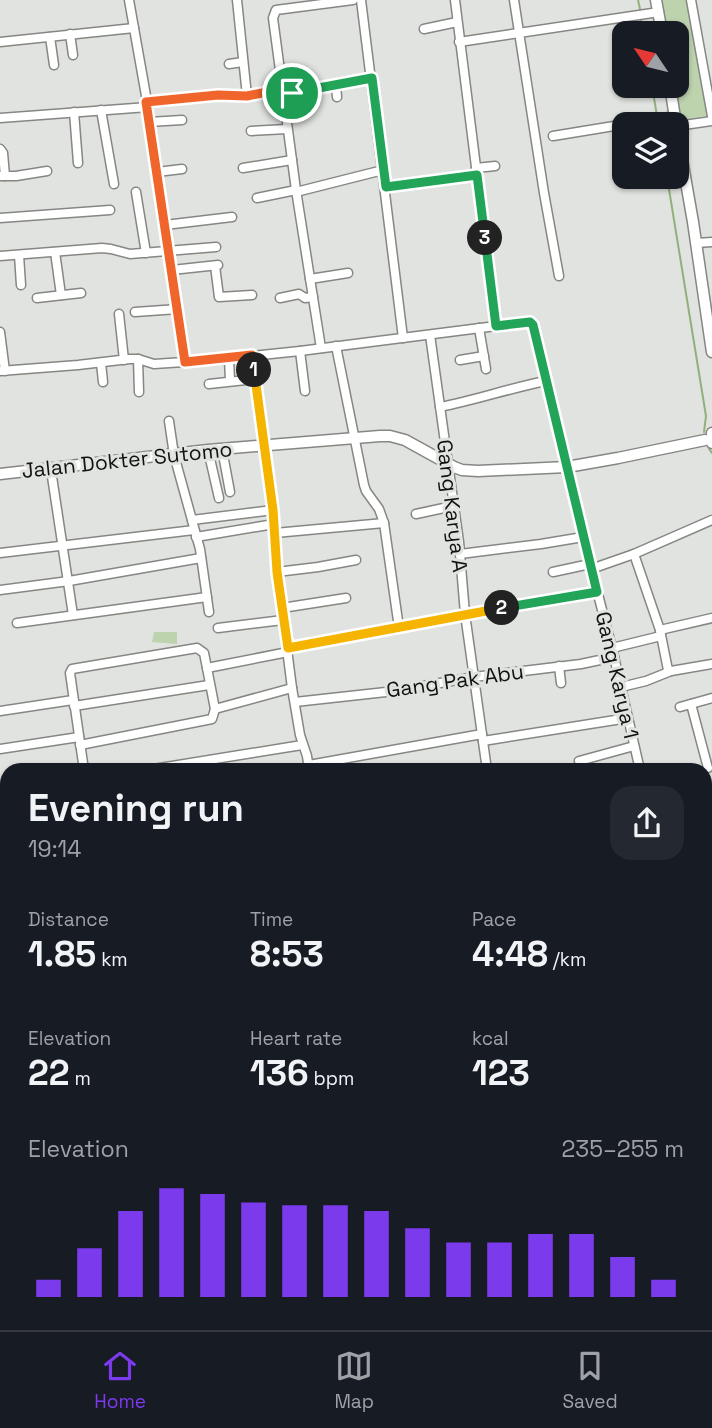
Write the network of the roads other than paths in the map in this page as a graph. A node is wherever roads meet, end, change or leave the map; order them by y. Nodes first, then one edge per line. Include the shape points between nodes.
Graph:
1 (129, 0) edge
2 (237, 0) edge
3 (353, 0) edge
4 (361, 0) edge
5 (455, 0) edge
6 (514, 0) edge
7 (656, 0) edge
8 (691, 0) edge
9 (292, 4) edge
10 (659, 12) junction
11 (660, 21) edge
12 (457, 22) junction
13 (134, 28) junction
14 (424, 29) dead end
15 (70, 34) junction
16 (519, 34) junction
17 (50, 37) junction
18 (0, 42) edge
19 (459, 42) junction
20 (73, 55) dead end
21 (243, 62) junction
22 (229, 64) dead end
23 (54, 65) dead end
24 (372, 78) junction
25 (336, 85) junction
26 (282, 92) junction
27 (247, 96) junction
28 (337, 97) dead end
29 (147, 104) junction
30 (102, 110) junction
31 (74, 112) junction
32 (0, 118) edge
33 (712, 119) edge
34 (182, 120) dead end
35 (149, 122) junction
36 (689, 122) edge
37 (287, 129) junction
38 (612, 130) edge
39 (251, 131) dead end
40 (553, 136) dead end
41 (0, 149) edge
42 (292, 160) junction
43 (78, 163) dead end
44 (495, 166) dead end
45 (243, 168) dead end
46 (182, 169) dead end
47 (383, 170) junction
48 (47, 171) dead end
49 (476, 171) junction
50 (157, 172) junction
51 (3, 176) edge
52 (114, 184) dead end
53 (386, 187) junction
54 (687, 189) edge
55 (296, 191) junction
56 (136, 192) dead end
57 (257, 198) dead end
58 (110, 210) dead end
59 (232, 217) dead end
60 (0, 218) edge
61 (165, 225) junction
62 (712, 242) edge
63 (696, 243) junction
64 (216, 247) dead end
65 (169, 251) junction
66 (55, 252) junction
67 (146, 253) junction
68 (19, 255) junction
69 (0, 256) edge
70 (172, 270) junction
71 (348, 272) dead end
72 (559, 276) dead end
73 (310, 278) junction
74 (22, 285) dead end
75 (81, 293) dead end
76 (61, 295) junction
77 (252, 295) dead end
78 (313, 297) junction
79 (37, 298) dead end
80 (280, 298) dead end
81 (178, 309) junction
82 (135, 312) dead end
83 (119, 314) dead end
84 (496, 326) junction
85 (479, 328) junction
86 (0, 332) edge
87 (430, 335) junction
88 (403, 338) junction
89 (336, 346) junction
90 (321, 348) junction
91 (300, 351) junction
92 (712, 352) edge
93 (252, 355) junction
94 (484, 356) junction
95 (229, 358) junction
96 (138, 359) junction
97 (124, 360) junction
98 (460, 360) dead end
99 (185, 362) junction
100 (101, 363) junction
101 (486, 369) dead end
102 (2, 371) edge
103 (255, 379) junction
104 (230, 381) junction
105 (546, 381) junction
106 (103, 382) dead end
107 (209, 384) dead end
108 (305, 391) dead end
109 (139, 392) dead end
110 (440, 407) junction
111 (169, 421) dead end
112 (355, 438) junction
113 (710, 439) edge
114 (264, 446) junction
115 (222, 449) junction
116 (208, 450) junction
117 (174, 455) junction
118 (447, 464) junction
119 (567, 467) junction
120 (51, 470) junction
121 (0, 474) edge
122 (230, 492) dead end
123 (219, 498) dead end
124 (453, 506) junction
125 (273, 510) junction
126 (416, 514) dead end
127 (712, 520) edge
128 (384, 523) junction
129 (194, 529) junction
130 (275, 529) junction
131 (583, 537) junction
132 (64, 545) junction
133 (0, 553) edge
134 (460, 554) junction
135 (635, 554) junction
136 (201, 558) junction
137 (356, 560) dead end
138 (591, 566) junction
139 (277, 572) junction
140 (553, 572) dead end
141 (69, 581) junction
142 (0, 590) edge
143 (597, 592) junction
144 (207, 597) junction
145 (346, 598) dead end
146 (282, 608) junction
147 (209, 612) dead end
148 (466, 614) junction
149 (74, 615) junction
150 (712, 618) edge
151 (283, 620) junction
152 (18, 623) dead end
153 (218, 628) dead end
154 (399, 628) junction
155 (660, 633) junction
156 (288, 650) junction
157 (613, 652) junction
158 (712, 664) edge
159 (559, 666) junction
160 (207, 668) junction
161 (671, 671) junction
162 (474, 677) junction
163 (561, 683) dead end
164 (209, 685) junction
165 (621, 687) junction
166 (292, 688) junction
167 (712, 698) edge
168 (295, 702) junction
169 (73, 703) junction
170 (691, 704) junction
171 (680, 706) dead end
172 (215, 709) junction
173 (0, 711) edge
174 (628, 718) junction
175 (482, 737) junction
176 (79, 741) junction
177 (302, 745) junction
178 (634, 746) junction
179 (0, 748) edge
180 (579, 761) dead end
181 (83, 763) edge
182 (190, 763) edge
183 (308, 763) edge
184 (337, 763) edge
185 (486, 763) edge
186 (638, 763) edge
187 (706, 763) edge

1 - 13 street
2 - 21 street
3 - 9 street
4 - 24 street
5 - 12 street
6 - 16 street
7 - 10 street
8 - 33 street
9 - 26 street via 275,10 273,18
10 - 11 street
10 - 16 street
12 - 14 street
12 - 19 street
13 - 15 street
13 - 29 street
15 - 17 street
15 - 20 street
16 - 19 street
16 - 72 street
17 - 18 street
17 - 23 street
19 - 49 street
21 - 22 street
21 - 27 street
24 - 25 street
24 - 47 street
25 - 26 street
25 - 28 street
26 - 27 street
26 - 37 street
27 - 29 street
29 - 30 street
29 - 35 street
30 - 31 street
30 - 52 street
31 - 32 street
31 - 43 street
33 - 36 street
34 - 35 street
35 - 50 street
37 - 39 street
37 - 42 street
38 - 40 street
41 - 51 street
42 - 45 street
42 - 55 street
44 - 49 street
46 - 50 street
47 - 53 street
47 - 55 street
48 - 51 street
49 - 53 street
49 - 84 street
50 - 61 street
53 - 88 street
54 - 63 street
55 - 57 street
55 - 73 street
56 - 67 street
58 - 60 street
59 - 61 street
61 - 65 street
62 - 63 street
63 - 92 street
64 - 65 street
65 - 67 street
65 - 70 street
66 - 67 street via 108,248
66 - 68 street
66 - 76 street
68 - 69 street
68 - 74 street
70 - 77 street via 217,265 219,297
70 - 81 street
71 - 73 street
73 - 78 street
75 - 76 street
76 - 79 street
78 - 80 street
78 - 90 street
81 - 82 street
81 - 99 street
83 - 97 street
84 - 85 street, Gang Karya 1
84 - 105 street, Gang Karya 1 via 533,324
85 - 87 street, Gang Karya 1
85 - 94 street
86 - 102 street
87 - 88 street, Gang Karya 1
87 - 110 street, Gang Karya A
88 - 89 street, Gang Karya 1
89 - 90 street, Gang Karya 1
89 - 112 street
90 - 91 street, Gang Karya 1
91 - 93 street, Gang Karya 1
91 - 108 street
93 - 95 street, Gang Karya 1
93 - 103 street
94 - 98 street
94 - 101 street
95 - 99 street, Gang Karya 1
95 - 104 street
96 - 97 street, Gang Karya 1
96 - 99 street, Gang Karya 1 via 151,364
96 - 109 street
97 - 100 street, Gang Karya 1
100 - 102 street, Gang Karya 1
100 - 106 street
103 - 104 street
103 - 114 street
104 - 107 street
105 - 110 street
105 - 119 street, Gang Karya 1
110 - 118 street, Gang Karya A
111 - 117 street
112 - 114 street, Jalan Dokter Sutomo
112 - 118 street, Jalan Dokter Sutomo via 398,437
112 - 128 street via 363,485
113 - 119 street, Jalan Dokter Sutomo
114 - 115 street, Jalan Dokter Sutomo
114 - 125 street
115 - 116 street, Jalan Dokter Sutomo
115 - 122 street
116 - 117 street, Jalan Dokter Sutomo
116 - 123 street
117 - 120 street, Jalan Dokter Sutomo
117 - 129 street
118 - 119 street, Jalan Dokter Sutomo via 478,471
118 - 124 street, Gang Karya A
119 - 131 street, Gang Karya 1
120 - 121 street, Jalan Dokter Sutomo
120 - 132 street
124 - 126 street
124 - 134 street, Gang Karya A
125 - 129 street
125 - 130 street
127 - 135 street
128 - 130 street
128 - 154 street
129 - 130 street
129 - 132 street
129 - 136 street
130 - 139 street
131 - 134 street
131 - 138 street, Gang Karya 1
132 - 133 street
132 - 141 street
134 - 148 street, Gang Karya A
135 - 138 street
135 - 155 street
136 - 141 street
136 - 144 street
137 - 139 street
138 - 140 street
138 - 143 street, Gang Karya 1
139 - 146 street
141 - 142 street
141 - 149 street
143 - 148 street
143 - 157 street, Gang Karya 1
144 - 147 street
144 - 149 street
145 - 146 street
146 - 151 street
148 - 154 street
148 - 162 street, Gang Karya A
149 - 152 street
150 - 155 street, Gang Pak Abu
151 - 153 street
151 - 156 street
154 - 156 street
155 - 157 street, Gang Pak Abu
155 - 161 street
156 - 160 street
156 - 166 street
157 - 159 street, Gang Pak Abu
157 - 165 street, Gang Karya 1
158 - 161 street
159 - 162 street, Gang Pak Abu
159 - 163 street
160 - 164 street
160 - 169 street via 204,653 197,648 73,668
161 - 165 street
162 - 168 street, Gang Pak Abu
162 - 175 street, Gang Karya A
164 - 169 street
164 - 172 street
165 - 174 street, Gang Karya 1
166 - 168 street
166 - 172 street
167 - 170 street
168 - 177 street
169 - 173 street
169 - 176 street
170 - 171 street
170 - 187 street
172 - 176 street via 209,720
174 - 175 street
174 - 178 street, Gang Karya 1
175 - 184 street
175 - 185 street, Gang Karya A
176 - 179 street
176 - 181 street
177 - 182 street
177 - 183 street
178 - 180 street
178 - 186 street, Gang Karya 1

